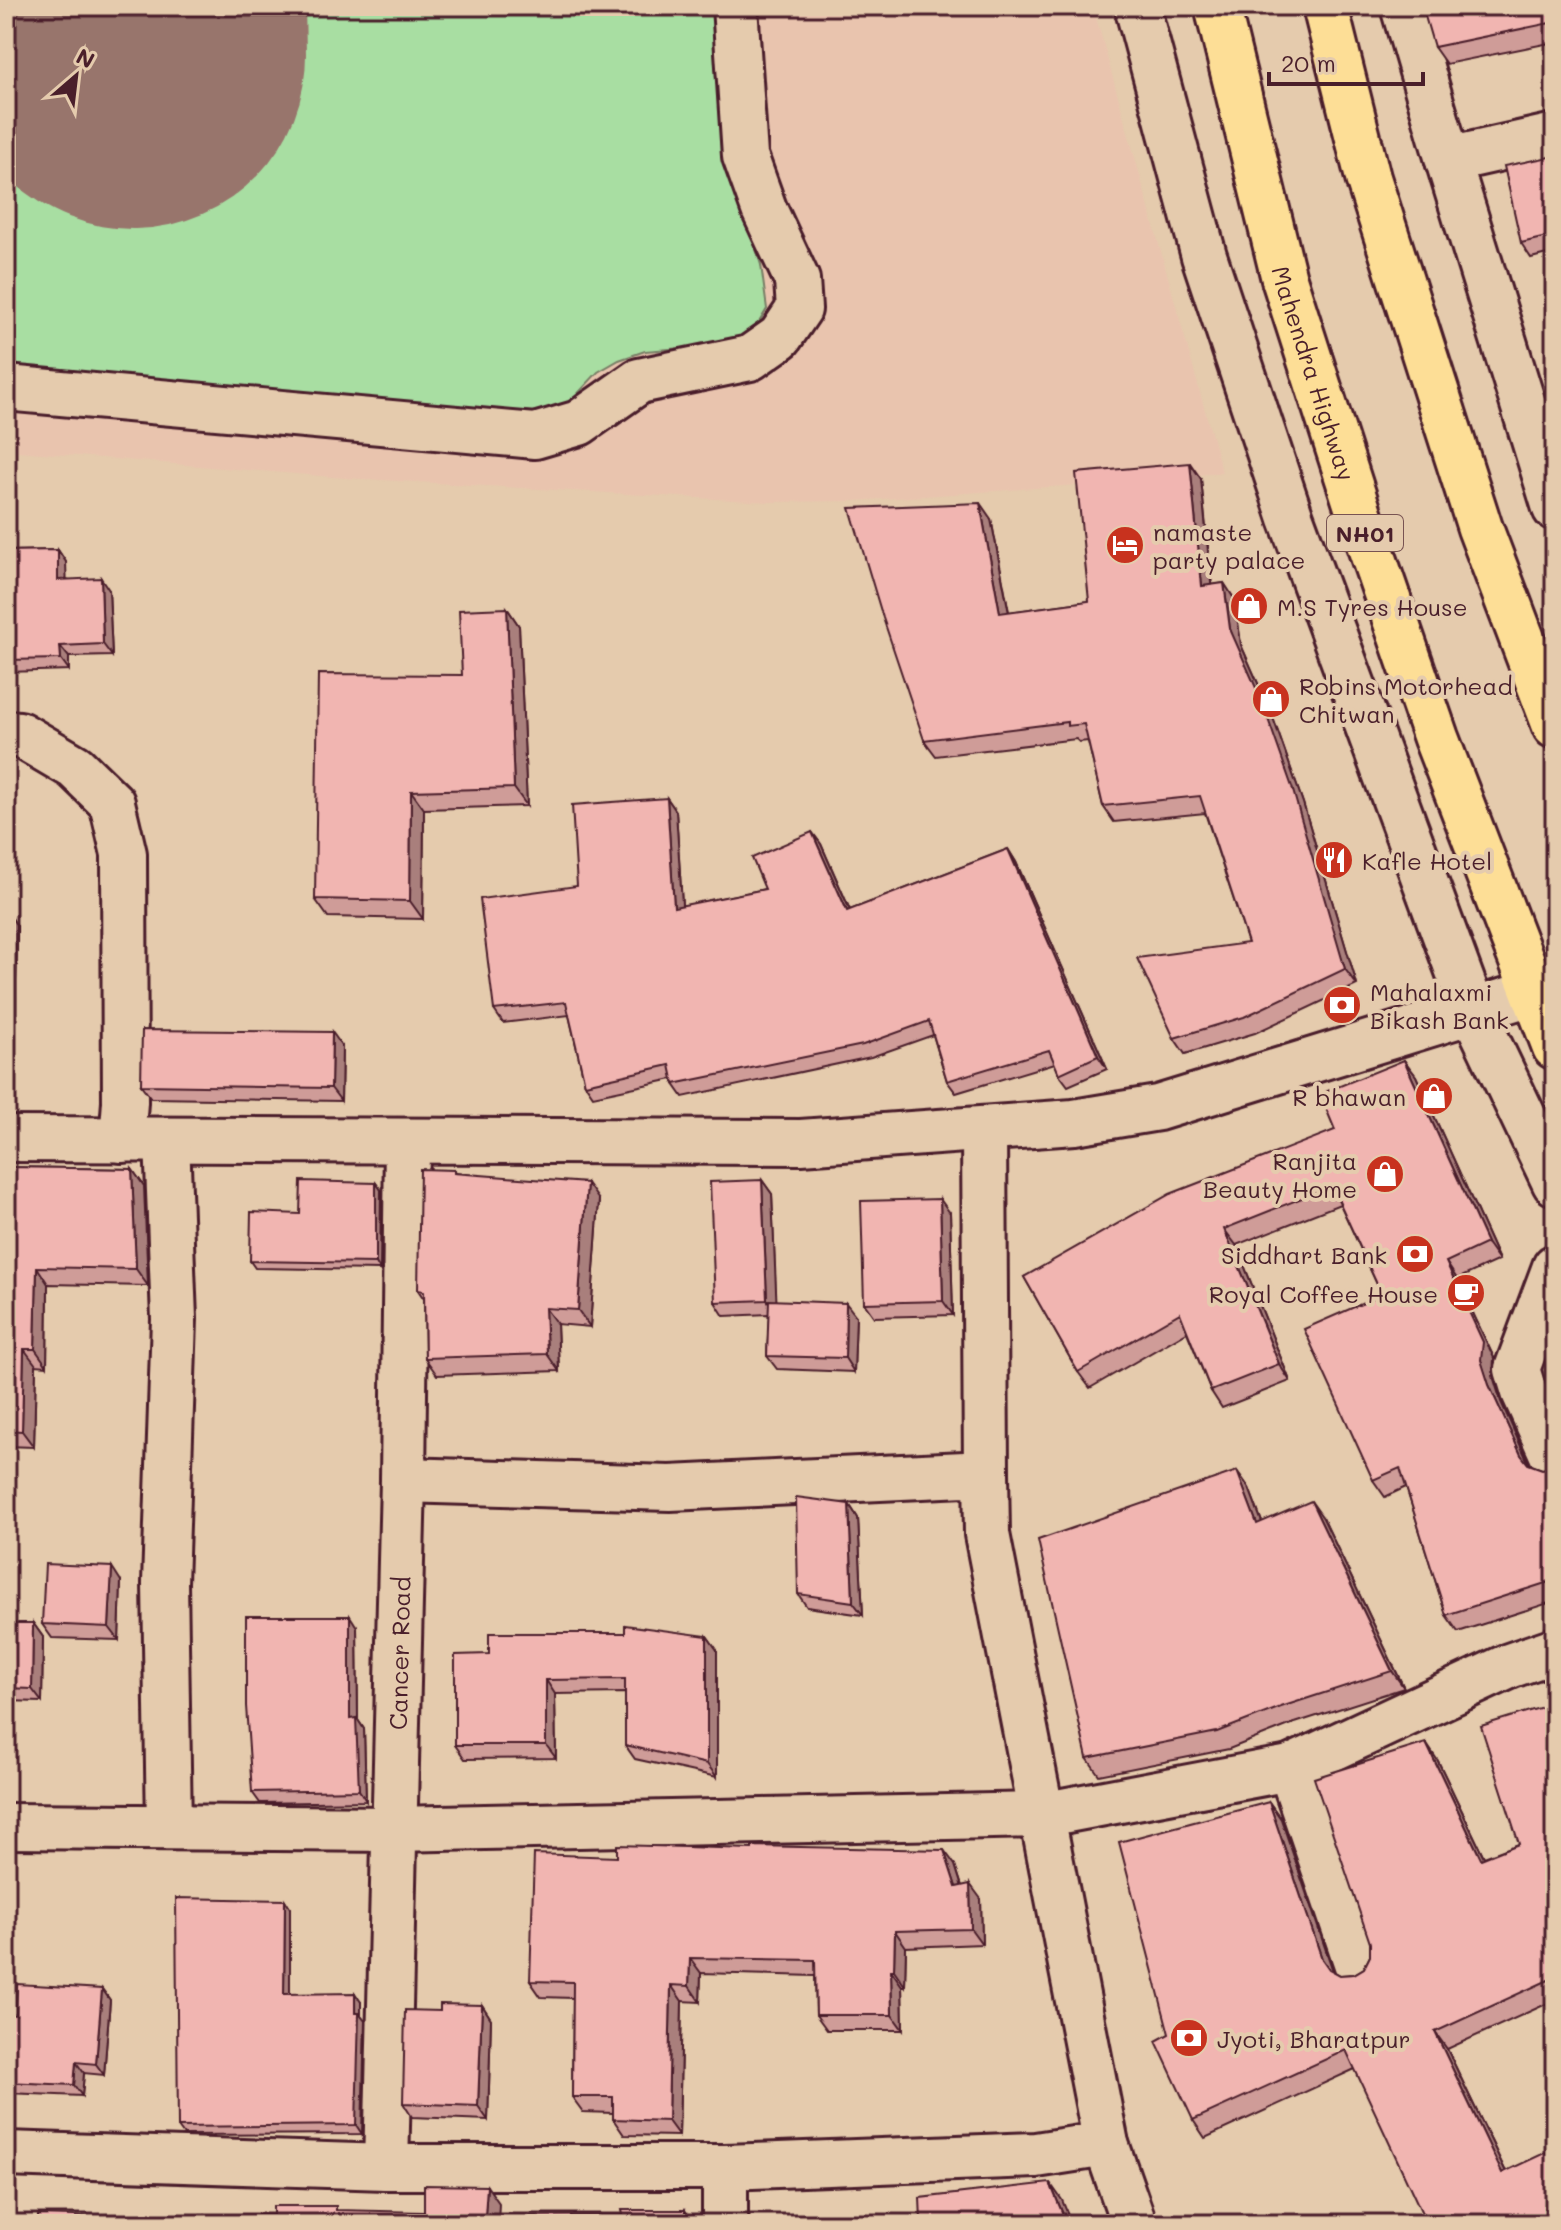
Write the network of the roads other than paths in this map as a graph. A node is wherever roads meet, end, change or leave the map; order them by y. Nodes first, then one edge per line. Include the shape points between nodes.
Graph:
1 (735, 6) edge
2 (1137, 6) edge
3 (1217, 6) edge
4 (1325, 6) edge
5 (1403, 6) edge
6 (1555, 136) edge
7 (1448, 160) junction
8 (6, 388) edge
9 (1555, 508) edge
10 (1555, 726) edge
11 (6, 733) edge
12 (1534, 992) junction
13 (1473, 1011) junction
14 (1555, 1047) edge
15 (984, 1130) junction
16 (6, 1139) edge
17 (122, 1140) junction
18 (167, 1140) junction
19 (407, 1141) junction
20 (1555, 1183) edge
21 (1555, 1267) edge
22 (1555, 1461) edge
23 (986, 1473) junction
24 (403, 1480) junction
25 (1555, 1650) edge
26 (1290, 1768) junction
27 (1041, 1815) junction
28 (6, 1826) edge
29 (169, 1827) junction
30 (395, 1829) junction
31 (1358, 1968) edge
32 (1106, 2144) junction
33 (6, 2154) edge
34 (386, 2167) junction
35 (725, 2167) junction
36 (725, 2224) edge
37 (1134, 2224) edge

1 - 8 street via 745,156 797,280 799,309 780,337 750,358 639,381 579,423 535,436
2 - 13 street via 1204,256 1291,518
3 - 12 highway, Mahendra Highway / NH01 via 1284,279 1357,507 1436,738
4 - 10 highway via 1372,193 1480,528
5 - 7 street
6 - 7 street
7 - 9 street
11 - 17 street via 19,734 75,767 112,803 124,854
12 - 13 street
12 - 14 highway, Mahendra Highway / NH01
13 - 15 street via 1158,1108
13 - 20 street
15 - 19 street via 801,1142
15 - 23 street
16 - 17 street
17 - 18 street
18 - 19 street
18 - 29 street via 174,1319 165,1583
19 - 24 street, Cancer Road
21 - 22 street via 1517,1369
23 - 24 street via 670,1488
23 - 27 street via 987,1534
24 - 30 street, Cancer Road
25 - 26 street via 1509,1666
26 - 27 street
26 - 31 street
27 - 30 street
27 - 32 street
28 - 29 street
29 - 30 street
30 - 34 street, Cancer Road
32 - 35 street via 1036,2155
32 - 37 street
33 - 34 street
34 - 35 street
35 - 36 street

